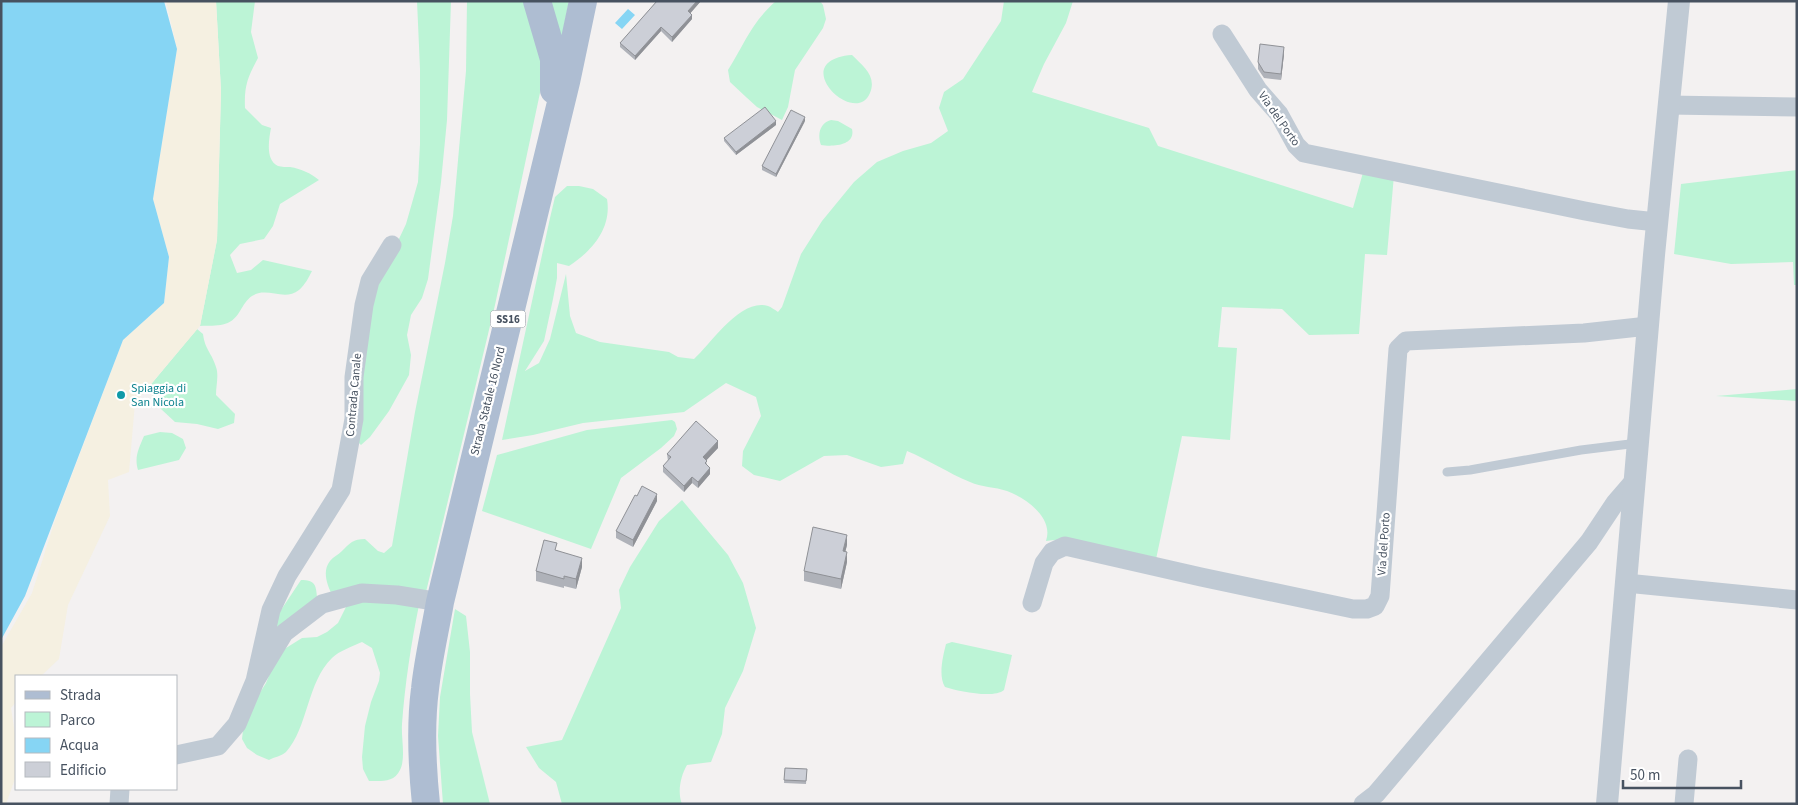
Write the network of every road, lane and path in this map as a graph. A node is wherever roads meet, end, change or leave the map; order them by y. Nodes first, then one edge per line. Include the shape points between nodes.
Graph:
1 (537, 1) edge
2 (582, 1) edge
3 (599, 1) edge
4 (1678, 1) edge
5 (1222, 34) dead end
6 (1668, 105) junction
7 (1797, 107) edge
8 (553, 136) junction
9 (538, 200) junction
10 (1657, 222) junction
11 (392, 245) dead end
12 (1648, 326) junction
13 (1638, 443) junction
14 (1447, 472) dead end
15 (1634, 481) junction
16 (1626, 583) junction
17 (1797, 600) edge
18 (440, 602) junction
19 (1032, 603) dead end
20 (255, 681) junction
21 (178, 755) edge
22 (1688, 759) dead end
23 (120, 790) edge
24 (119, 804) edge
25 (426, 804) edge
26 (1363, 804) edge
27 (1607, 804) edge
28 (1684, 804) edge

1 - 8 main road via 554,58
2 - 8 main road, Strada Statale 16 Nord / SS16
3 - 9 main road via 583,79
4 - 6 street
5 - 10 street, Via del Porto via 1304,153 1602,214
6 - 7 street
6 - 10 street
8 - 9 main road, Strada Statale 16 Nord / SS16
9 - 18 main road, Strada Statale 16 Nord / SS16
10 - 12 street
11 - 20 street, Contrada Canale via 370,281 364,305 354,377 354,419 342,490 287,576 271,610
12 - 13 street
12 - 19 street, Via del Porto via 1584,333 1406,341 1398,349 1380,596 1375,606 1353,609 1065,546 1052,552 1044,562
13 - 14 lane
13 - 15 street
15 - 16 street
15 - 26 street via 1614,503 1589,542 1376,794
16 - 17 street
16 - 27 street
18 - 20 street, Contrada Canale via 362,593 322,604 284,633
18 - 25 main road, Strada Statale 16 Nord / SS16 via 422,718 421,753
20 - 21 street, Contrada Canale via 237,724 218,746
22 - 28 street
23 - 24 street

